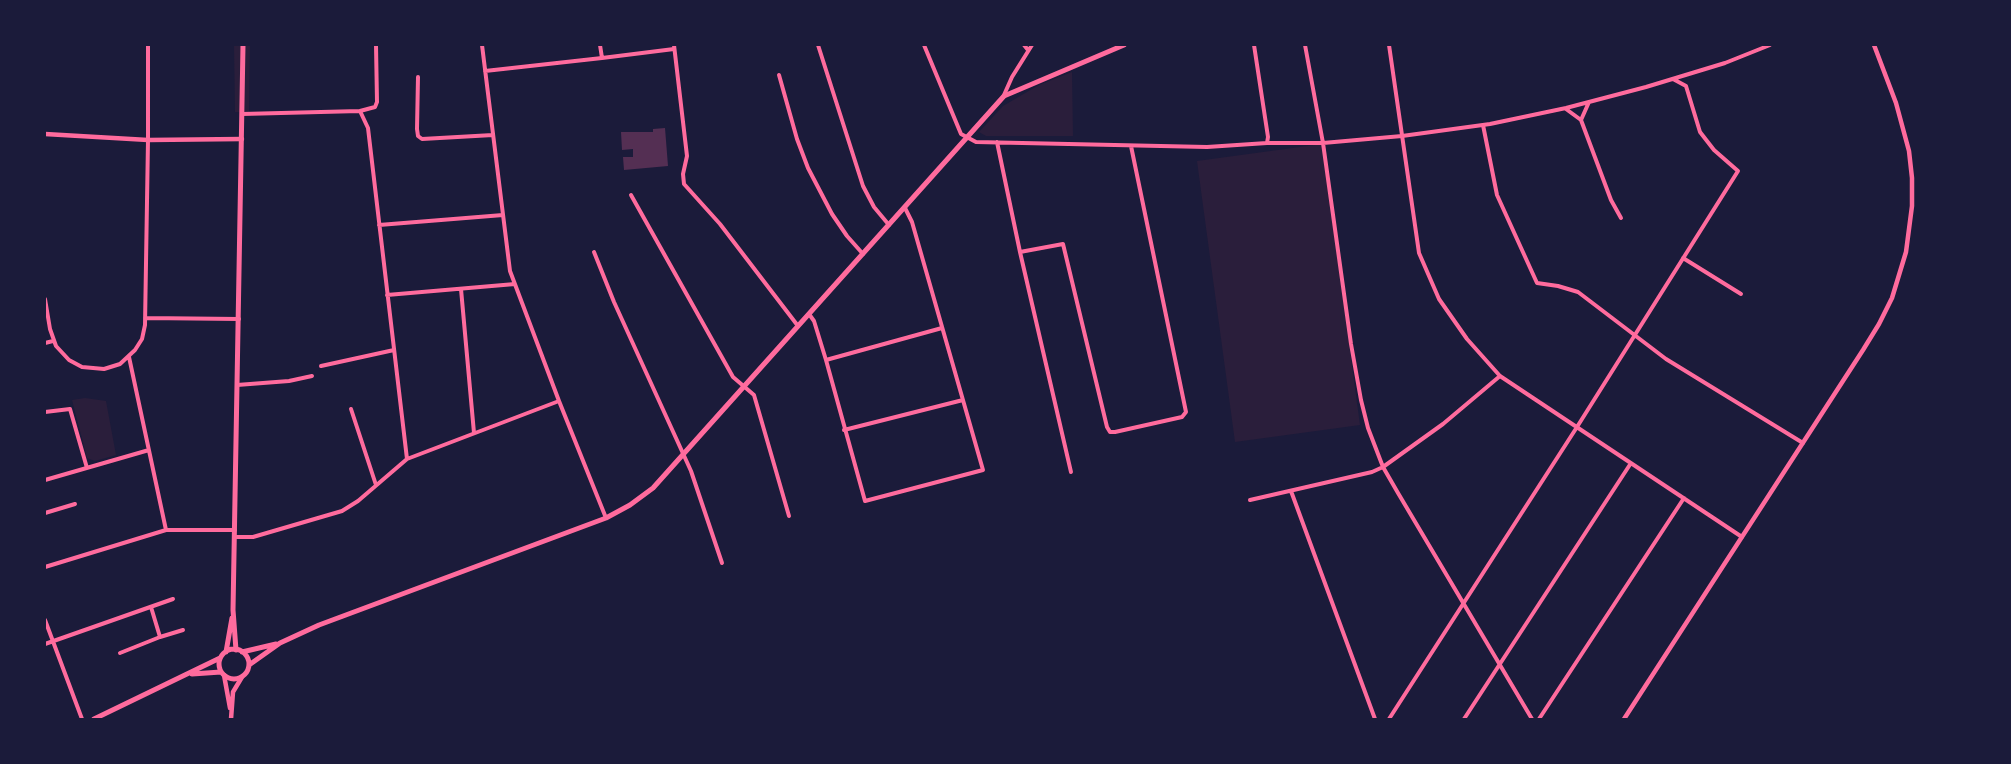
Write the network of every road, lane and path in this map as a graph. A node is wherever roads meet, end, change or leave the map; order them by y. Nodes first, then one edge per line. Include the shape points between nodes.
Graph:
1 (148, 45) edge
2 (243, 45) edge
3 (376, 45) edge
4 (482, 45) edge
5 (600, 45) edge
6 (818, 45) edge
7 (924, 45) edge
8 (1024, 45) edge
9 (1032, 45) edge
10 (1125, 45) edge
11 (1254, 45) edge
12 (1305, 45) edge
13 (1389, 45) edge
14 (1770, 45) edge
15 (1874, 45) edge
16 (674, 47) edge
17 (1028, 50) junction
18 (602, 58) junction
19 (485, 71) junction
20 (1688, 74) junction
21 (779, 75) dead end
22 (418, 76) dead end
23 (1672, 79) junction
24 (1686, 86) junction
25 (1004, 96) junction
26 (1589, 102) junction
27 (1566, 108) junction
28 (360, 111) junction
29 (242, 114) junction
30 (1581, 120) junction
31 (1483, 125) junction
32 (45, 134) edge
33 (493, 135) junction
34 (1402, 136) junction
35 (966, 138) junction
36 (242, 139) junction
37 (148, 140) junction
38 (997, 142) junction
39 (1267, 143) junction
40 (1323, 143) junction
41 (1131, 146) junction
42 (631, 195) dead end
43 (905, 208) junction
44 (503, 215) junction
45 (1621, 218) dead end
46 (379, 225) junction
47 (889, 225) junction
48 (594, 252) dead end
49 (1020, 252) junction
50 (864, 254) junction
51 (1683, 258) junction
52 (514, 284) junction
53 (461, 289) junction
54 (1741, 294) dead end
55 (387, 295) junction
56 (45, 299) edge
57 (809, 314) junction
58 (145, 318) junction
59 (238, 319) junction
60 (798, 326) junction
61 (942, 328) junction
62 (1635, 335) junction
63 (53, 341) junction
64 (45, 343) edge
65 (394, 350) junction
66 (129, 357) junction
67 (826, 360) junction
68 (321, 366) dead end
69 (312, 376) dead end
70 (1500, 376) junction
71 (237, 386) junction
72 (745, 386) junction
73 (963, 400) junction
74 (558, 401) junction
75 (351, 409) dead end
76 (45, 412) edge
77 (1577, 427) junction
78 (844, 430) junction
79 (474, 433) junction
80 (1803, 443) junction
81 (149, 450) junction
82 (683, 454) junction
83 (407, 459) junction
84 (1630, 463) junction
85 (1383, 466) junction
86 (87, 468) junction
87 (1071, 472) dead end
88 (45, 480) edge
89 (376, 485) junction
90 (1291, 491) junction
91 (1684, 498) junction
92 (1250, 500) dead end
93 (75, 504) dead end
94 (45, 513) edge
95 (789, 516) dead end
96 (606, 518) junction
97 (166, 530) junction
98 (235, 534) junction
99 (1743, 537) junction
100 (722, 563) dead end
101 (45, 567) edge
102 (173, 599) dead end
103 (1463, 605) junction
104 (151, 607) junction
105 (233, 610) junction
106 (45, 620) edge
107 (183, 630) dead end
108 (160, 637) junction
109 (53, 642) junction
110 (280, 643) junction
111 (45, 644) edge
112 (239, 651) junction
113 (226, 652) junction
114 (120, 653) dead end
115 (220, 658) junction
116 (1499, 664) junction
117 (249, 665) junction
118 (187, 674) junction
119 (222, 674) junction
120 (242, 677) junction
121 (231, 716) edge
122 (82, 719) edge
123 (94, 719) edge
124 (1375, 719) edge
125 (1389, 719) edge
126 (1464, 719) edge
127 (1532, 719) edge
128 (1539, 719) edge
129 (1624, 719) edge

1 - 37 street
2 - 29 main road
3 - 28 street via 377,102 375,107
4 - 19 street
5 - 18 street
6 - 47 street via 867,196
7 - 35 street
8 - 17 street
9 - 17 street
10 - 25 main road
11 - 39 street
12 - 40 street
13 - 34 street
14 - 20 street
15 - 80 street via 1909,151 1912,206 1906,252 1895,290 1879,324
16 - 18 street
16 - 60 street via 687,156 684,184 720,224
17 - 25 street
18 - 19 street
19 - 33 street
20 - 23 street
20 - 24 street
21 - 50 street via 808,168 832,214
22 - 33 street via 417,129 422,139
23 - 24 street
23 - 26 street
24 - 51 street via 1700,132 1738,171
25 - 35 main road
26 - 27 street
26 - 30 street
27 - 30 street
27 - 31 street
28 - 29 street
28 - 46 street via 368,129
29 - 36 main road
30 - 45 street via 1604,185
31 - 34 street
31 - 62 street via 1497,195 1537,283 1578,292
32 - 37 street
33 - 44 street
34 - 40 street
34 - 70 street via 1419,253 1439,299
35 - 38 street
35 - 43 main road
36 - 37 street
36 - 59 main road
37 - 58 street
38 - 41 street
38 - 49 street
39 - 40 street
39 - 41 street
40 - 85 street via 1360,400
41 - 49 street via 1186,412 1182,417 1110,432 1063,244
42 - 72 street via 718,351 734,377
43 - 47 main road
43 - 61 street
44 - 46 street
44 - 52 street
46 - 55 street
47 - 50 main road
48 - 82 street
49 - 87 street
50 - 57 main road
51 - 54 street
51 - 62 street
52 - 53 street
52 - 74 street
53 - 55 street
53 - 79 street
55 - 65 street
56 - 63 street
57 - 60 main road
57 - 67 street
58 - 59 street
58 - 66 street via 142,339
59 - 71 main road
60 - 72 main road
61 - 67 street
61 - 73 street
62 - 77 street
62 - 80 street via 1666,359
63 - 64 street
63 - 66 street via 61,353 82,367 104,369
65 - 68 street
65 - 83 street
66 - 81 street
67 - 78 street
69 - 71 street
70 - 77 street
70 - 85 street via 1443,424
71 - 98 main road
72 - 82 main road
72 - 95 street via 754,395
73 - 78 street
73 - 78 street via 983,470 865,501
74 - 79 street
74 - 96 street
75 - 89 street
76 - 86 street via 70,409
77 - 84 street
77 - 103 street
79 - 83 street
80 - 99 street
81 - 86 street
81 - 97 street
82 - 96 main road via 653,488
82 - 100 street
83 - 89 street
84 - 91 street
84 - 116 street
85 - 90 street
85 - 103 street
86 - 88 street
89 - 98 street via 342,512 253,537
90 - 92 street
90 - 124 street
91 - 99 street
91 - 128 street
93 - 94 street
96 - 110 main road
97 - 98 street
97 - 101 street
98 - 105 main road
99 - 129 street
102 - 104 street
103 - 116 street
103 - 125 street
104 - 108 street
104 - 109 street
105 - 112 main road
105 - 113 main road
106 - 109 street
107 - 108 street
108 - 114 street
109 - 111 street
109 - 122 street
110 - 112 main road
110 - 117 main road
112 - 113 main road
112 - 117 main road
113 - 115 main road
115 - 118 main road
115 - 119 main road
116 - 126 street
116 - 127 street
117 - 120 main road
118 - 119 main road
118 - 123 main road
119 - 120 main road via 229,679
119 - 121 street
120 - 121 street via 233,692

